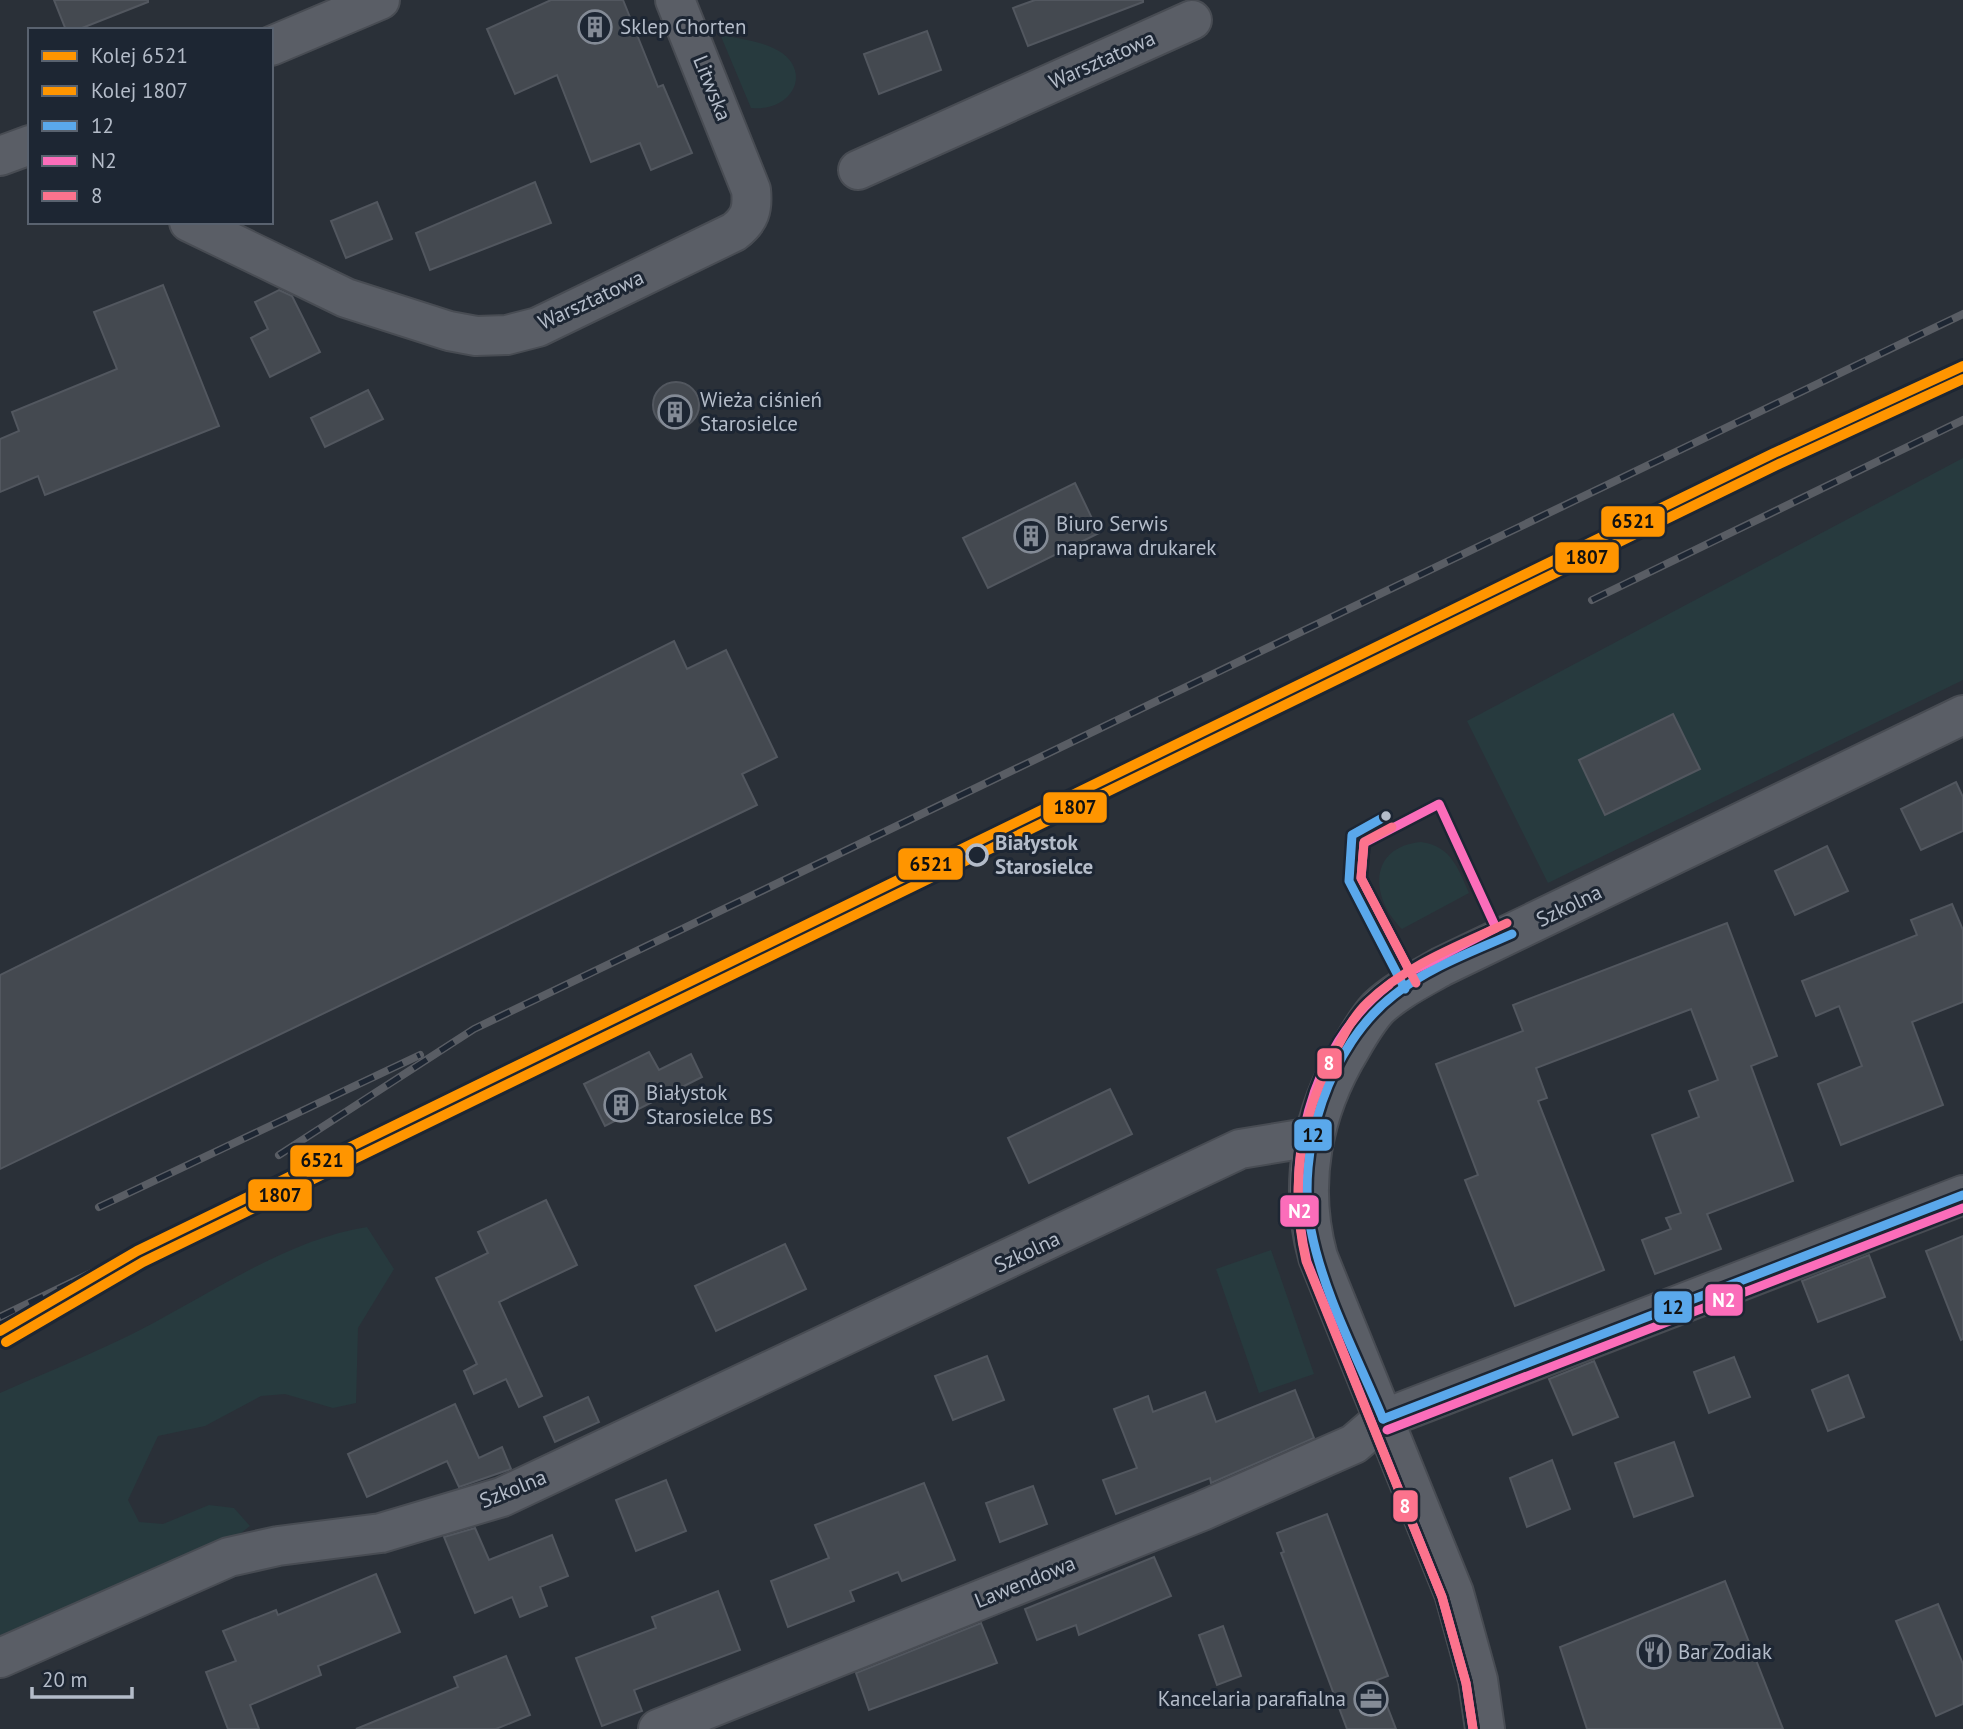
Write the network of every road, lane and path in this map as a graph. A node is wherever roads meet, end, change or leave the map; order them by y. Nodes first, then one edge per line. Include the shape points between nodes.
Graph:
1 (380, 0) edge
2 (675, 0) edge
3 (1192, 20) dead end
4 (273, 45) edge
5 (732, 137) joint
6 (28, 146) edge
7 (0, 156) edge
8 (858, 170) dead end
9 (193, 224) edge
10 (1963, 715) edge
11 (1313, 1137) junction
12 (1963, 1195) edge
13 (1383, 1419) junction
14 (0, 1658) edge
15 (658, 1729) edge
16 (1485, 1729) edge

1 - 4 street
2 - 5 street, Litwska
3 - 8 street, Warsztatowa
5 - 9 street, Warsztatowa via 751,190 753,205 744,224 538,327 507,335 449,331 346,298
6 - 7 street
10 - 11 street, Szkolna via 1441,967 1405,989 1363,1027 1332,1079
11 - 13 street via 1310,1227
11 - 14 street, Szkolna via 1240,1150 502,1497 382,1533 278,1546 229,1558
12 - 13 street, Lawendowa
13 - 15 street, Lawendowa via 1354,1444 1202,1511
13 - 16 street via 1454,1593 1478,1680

